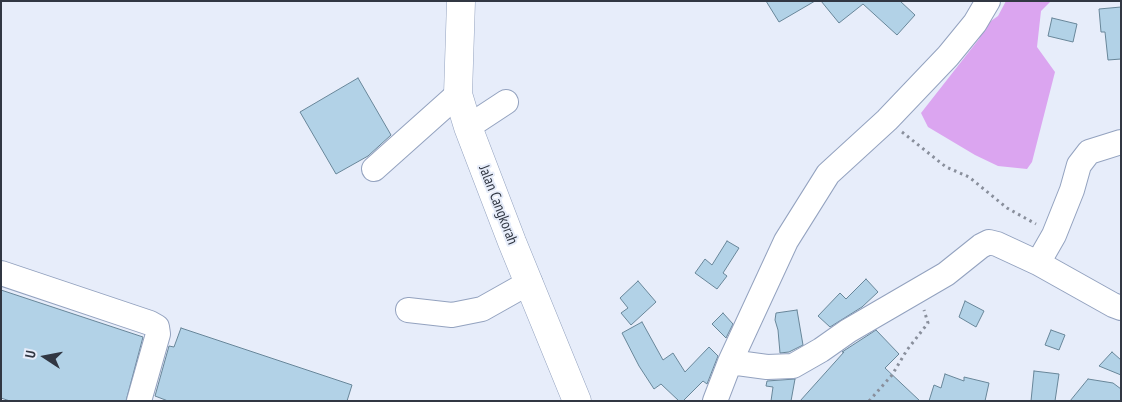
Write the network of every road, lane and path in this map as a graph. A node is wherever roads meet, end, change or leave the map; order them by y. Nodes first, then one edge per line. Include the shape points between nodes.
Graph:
1 (461, 1) edge
2 (988, 1) edge
3 (458, 94) junction
4 (506, 102) dead end
5 (886, 120) junction
6 (468, 127) junction
7 (1121, 142) edge
8 (374, 170) dead end
9 (1054, 234) junction
10 (1038, 263) junction
11 (1, 274) edge
12 (530, 282) junction
13 (914, 292) junction
14 (1121, 308) edge
15 (408, 310) dead end
16 (730, 362) junction
17 (139, 401) edge
18 (578, 401) edge
19 (715, 401) edge
20 (869, 401) edge

1 - 3 main road, Jalan Cangkorah
2 - 5 street via 948,56
3 - 6 main road, Jalan Cangkorah
3 - 8 street
4 - 6 street
5 - 9 path via 946,167 969,177 1007,208
5 - 16 street via 828,174 786,241
6 - 12 main road, Jalan Cangkorah
7 - 9 street via 1089,152 1079,164
9 - 10 street
10 - 13 street via 989,242 946,274
10 - 14 street
11 - 17 street via 157,327 158,334
12 - 15 street via 482,309 452,315
12 - 18 main road, Jalan Cangkorah
13 - 16 street via 793,366 767,367
13 - 20 path via 928,323 892,376
16 - 19 street

